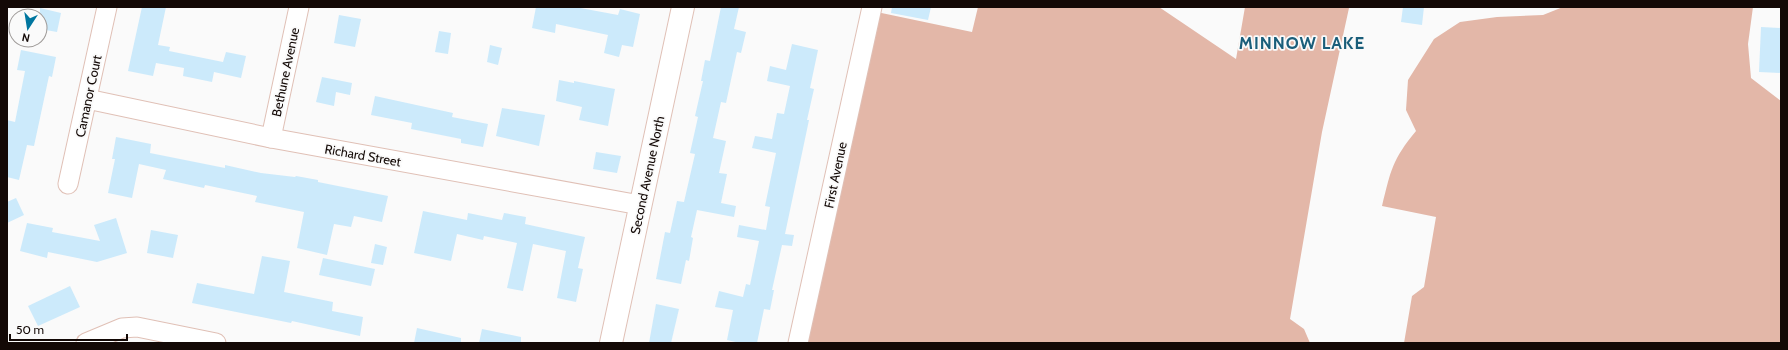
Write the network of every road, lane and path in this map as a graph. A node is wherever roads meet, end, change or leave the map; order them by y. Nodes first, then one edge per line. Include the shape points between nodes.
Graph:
1 (107, 7) edge
2 (299, 7) edge
3 (683, 7) edge
4 (872, 7) edge
5 (87, 99) junction
6 (271, 138) junction
7 (68, 184) dead end
8 (640, 205) junction
9 (86, 343) edge
10 (215, 343) edge
11 (611, 343) edge
12 (798, 343) edge

1 - 5 street, Camanor Court
2 - 6 street, Bethune Avenue
3 - 8 main road, Second Avenue North
4 - 12 street, First Avenue
5 - 6 street, Richard Street
5 - 7 street, Camanor Court
6 - 8 street, Richard Street
8 - 11 main road, Second Avenue North
9 - 10 street via 122,328 137,327

